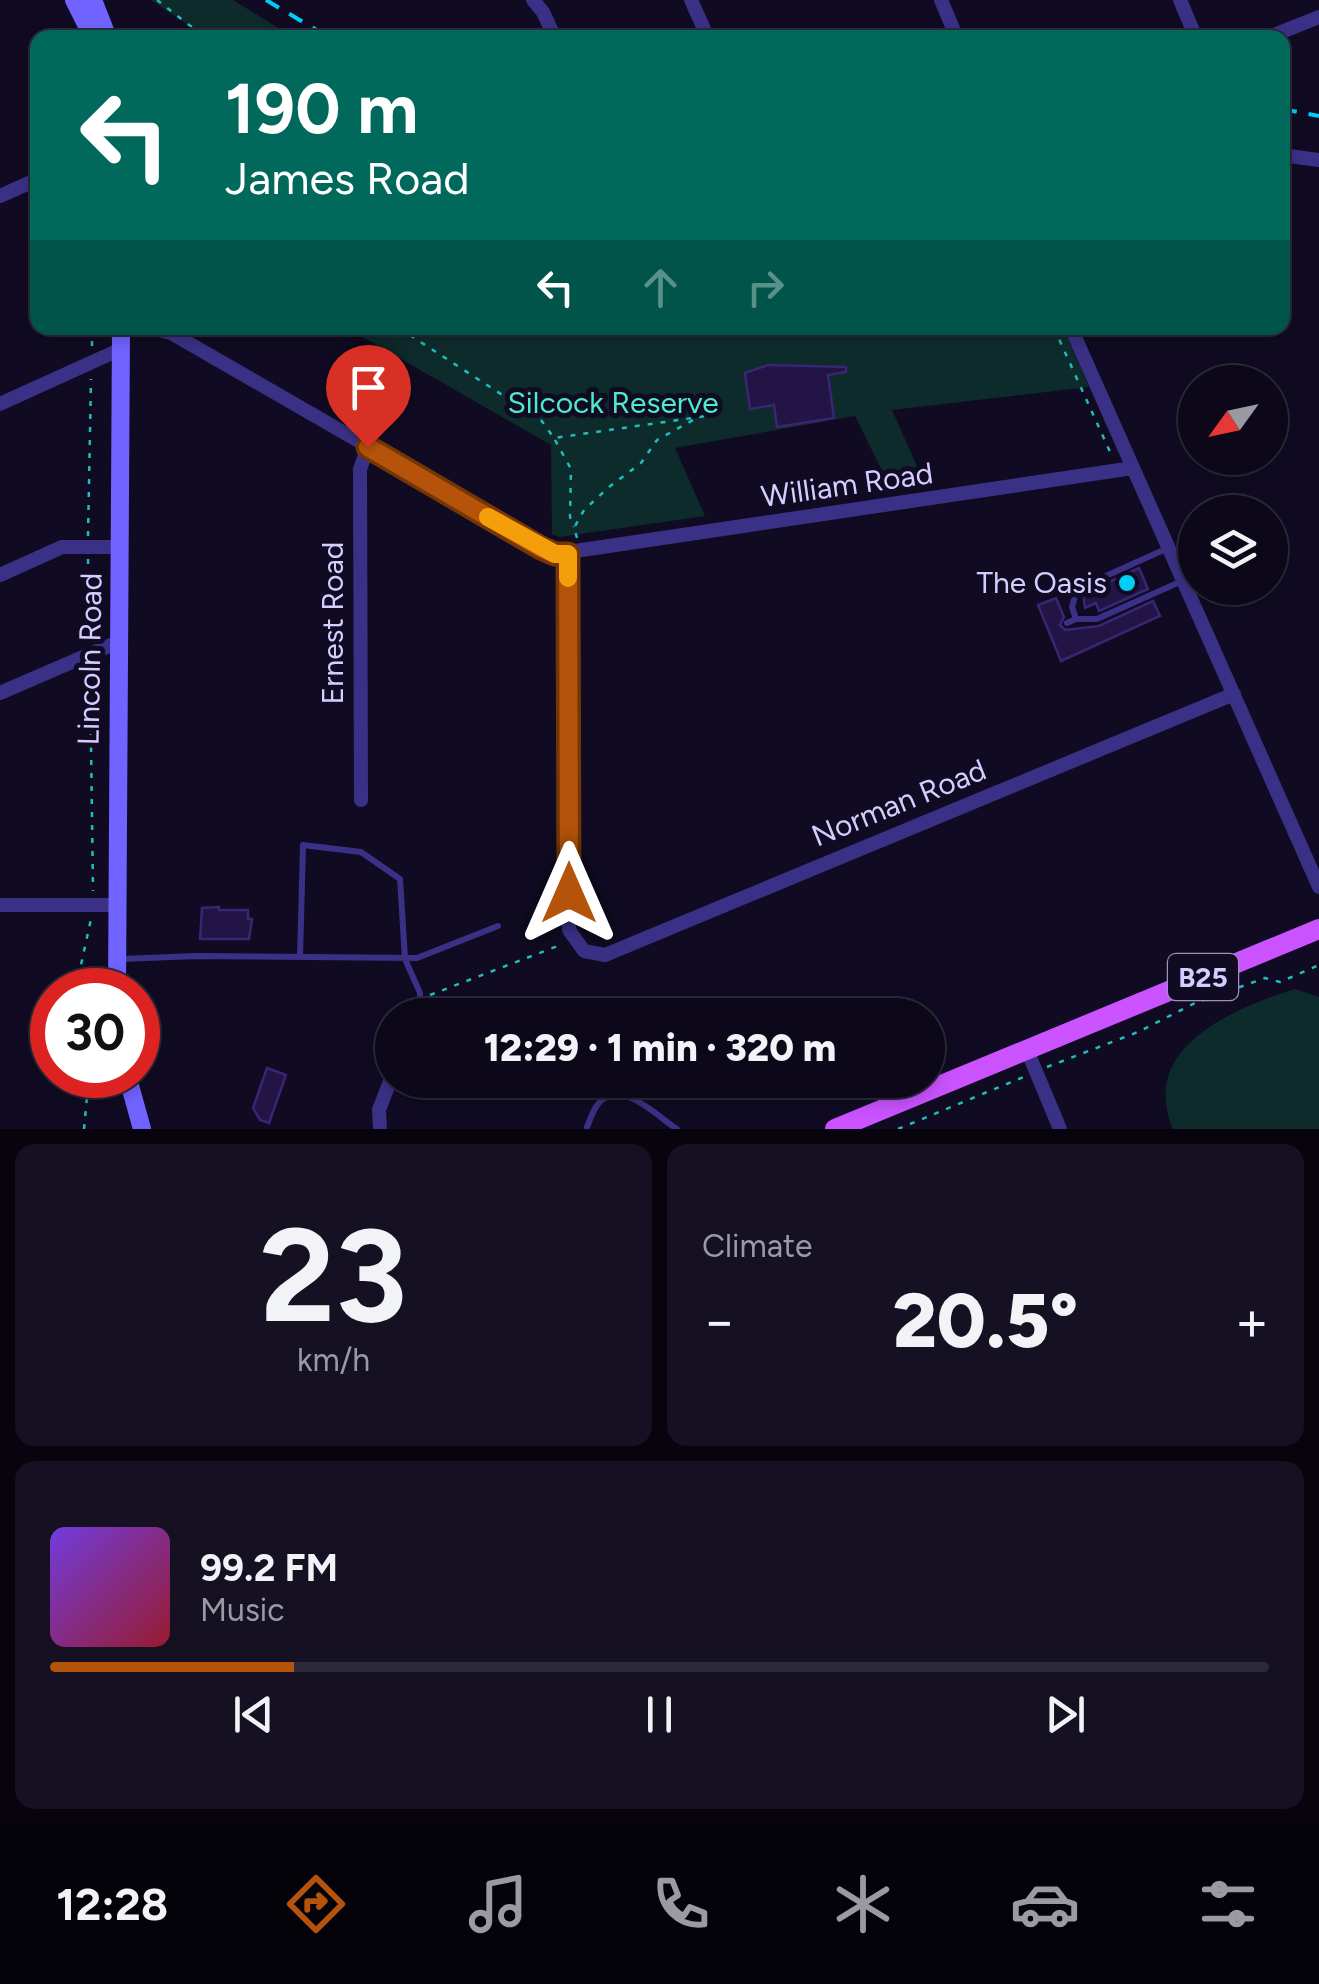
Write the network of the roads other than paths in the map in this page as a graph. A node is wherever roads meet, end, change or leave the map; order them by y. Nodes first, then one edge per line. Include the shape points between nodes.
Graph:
1 (74, 0) edge
2 (93, 0) edge
3 (533, 0) edge
4 (691, 0) edge
5 (940, 0) edge
6 (1180, 0) edge
7 (1319, 17) edge
8 (89, 30) edge
9 (105, 30) edge
10 (551, 30) edge
11 (704, 30) edge
12 (953, 30) edge
13 (1193, 30) edge
14 (1286, 30) edge
15 (1290, 156) edge
16 (1319, 160) edge
17 (30, 183) edge
18 (0, 196) edge
19 (122, 335) edge
20 (174, 335) edge
21 (1076, 335) edge
22 (121, 349) junction
23 (0, 404) edge
24 (368, 447) junction
25 (1133, 468) junction
26 (119, 547) junction
27 (1168, 548) junction
28 (575, 553) junction
29 (1178, 569) edge
30 (0, 575) edge
31 (1178, 582) edge
32 (1194, 605) edge
33 (118, 642) junction
34 (0, 693) edge
35 (1234, 694) junction
36 (361, 800) dead end
37 (1319, 887) edge
38 (116, 904) junction
39 (0, 905) edge
40 (498, 926) dead end
41 (1319, 929) edge
42 (300, 957) junction
43 (405, 958) junction
44 (116, 959) junction
45 (117, 968) edge
46 (419, 998) edge
47 (1027, 1050) junction
48 (133, 1098) edge
49 (384, 1098) edge
50 (604, 1098) edge
51 (630, 1098) edge
52 (587, 1126) dead end
53 (142, 1129) edge
54 (380, 1129) edge
55 (677, 1129) edge
56 (835, 1129) edge
57 (1060, 1129) edge

1 - 8 main road
2 - 9 main road
3 - 10 street
4 - 11 street
5 - 12 street
6 - 13 street
7 - 14 street
15 - 16 street
17 - 18 street
19 - 22 main road, Lincoln Road
20 - 24 street
21 - 25 street
22 - 23 street
22 - 26 main road, Lincoln Road
24 - 28 street via 541,548
24 - 36 street, Ernest Road via 360,469
25 - 27 street
25 - 28 street, William Road
26 - 30 street via 62,547
26 - 33 main road, Lincoln Road
27 - 29 street
27 - 31 lane via 1077,588 1072,621 1097,619
28 - 35 street, Norman Road via 569,930 579,946 605,955
32 - 35 street
33 - 34 street
33 - 38 main road, Lincoln Road
35 - 37 street
38 - 39 street
38 - 44 main road, Lincoln Road
40 - 43 lane
41 - 47 main road, B25
42 - 43 lane
42 - 43 lane via 303,846 360,852 400,878
42 - 44 lane
43 - 46 lane
44 - 45 main road, Lincoln Road
47 - 56 main road, B25
47 - 57 street
48 - 53 main road
49 - 54 street
50 - 52 lane
51 - 55 lane

